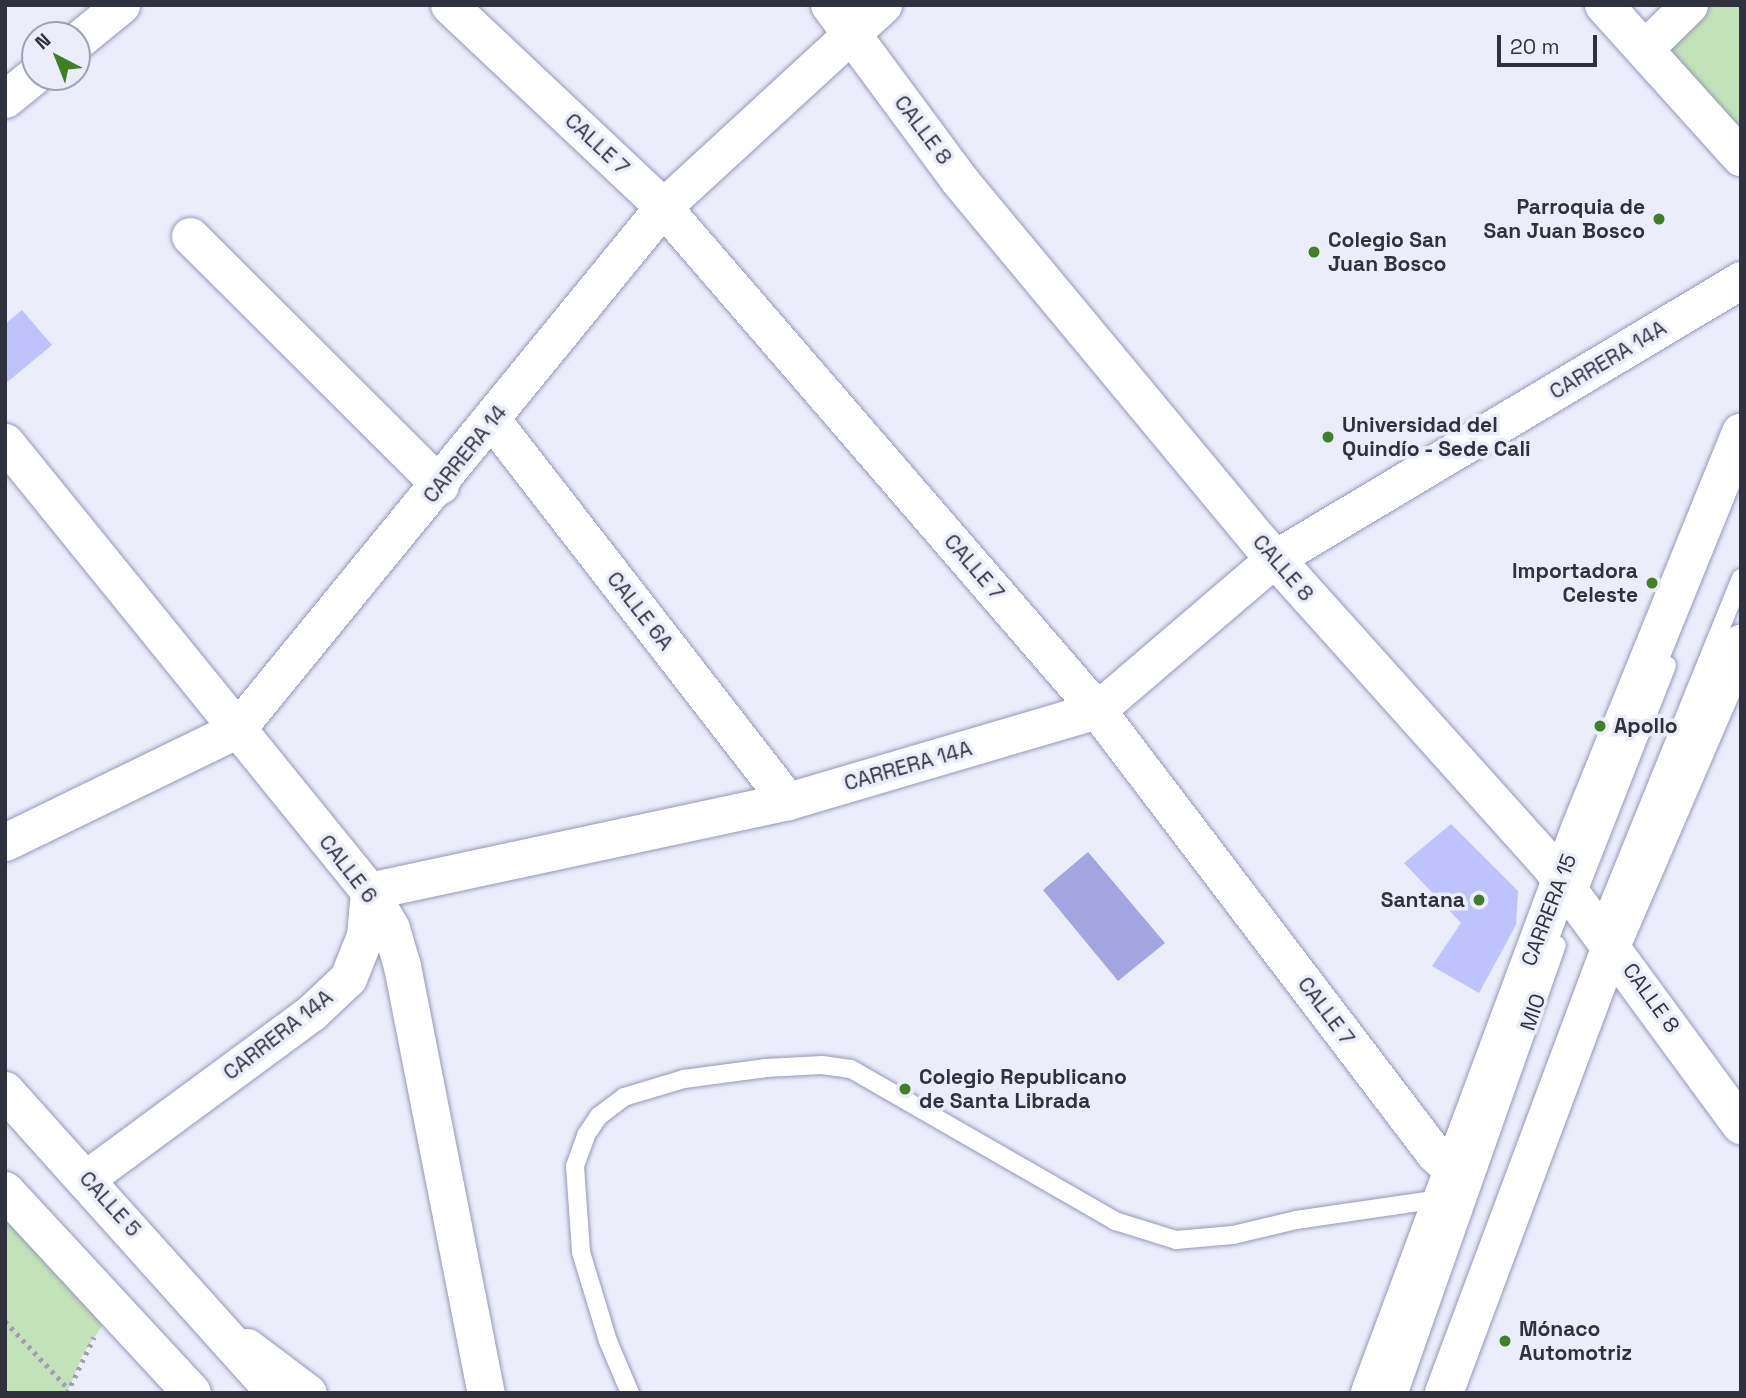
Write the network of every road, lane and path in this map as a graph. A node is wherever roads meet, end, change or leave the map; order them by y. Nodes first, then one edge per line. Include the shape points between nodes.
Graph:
1 (121, 5) edge
2 (449, 5) edge
3 (883, 5) edge
4 (1604, 5) edge
5 (1689, 5) edge
6 (840, 19) edge
7 (91, 30) edge
8 (1644, 49) junction
9 (21, 86) edge
10 (5, 99) edge
11 (1741, 157) edge
12 (663, 207) junction
13 (190, 236) dead end
14 (1741, 280) edge
15 (492, 420) junction
16 (1741, 432) edge
17 (5, 442) edge
18 (1741, 480) edge
19 (440, 485) junction
20 (1274, 559) junction
21 (1741, 578) edge
22 (1741, 644) edge
23 (1097, 710) junction
24 (236, 730) junction
25 (788, 802) junction
26 (5, 842) edge
27 (1569, 888) junction
28 (369, 891) junction
29 (1606, 936) junction
30 (5, 1091) edge
31 (1741, 1125) edge
32 (87, 1178) junction
33 (1446, 1184) junction
34 (5, 1191) edge
35 (115, 1307) junction
36 (213, 1320) junction
37 (5, 1321) edge
38 (67, 1391) edge
39 (191, 1393) edge
40 (276, 1393) edge
41 (308, 1393) edge
42 (486, 1393) edge
43 (630, 1393) edge
44 (1370, 1393) edge
45 (1399, 1393) edge
46 (1427, 1393) edge
47 (1444, 1393) edge

1 - 7 street
2 - 12 street, CALLE 7
3 - 6 street, CARRERA 14
4 - 8 main road
5 - 8 street
6 - 12 street, CARRERA 14
6 - 20 main road, CALLE 8 via 961,182
8 - 11 main road
9 - 10 street
12 - 15 street, CARRERA 14
12 - 23 street, CALLE 7
13 - 19 street
14 - 20 street, CARRERA 14A
15 - 19 street, CARRERA 14
15 - 25 street, CALLE 6A
16 - 27 main road, CARRERA 15
17 - 24 street, CALLE 6
18 - 27 lane, MIO
19 - 24 street, CARRERA 14
20 - 23 street, CARRERA 14A
20 - 27 main road, CALLE 8
21 - 29 lane, MIO
22 - 29 main road
23 - 25 street, CARRERA 14A
23 - 33 street, CALLE 7 via 1434,1153
24 - 26 street, CARRERA 14
24 - 28 street, CALLE 6
25 - 28 street, CARRERA 14A
27 - 29 main road, CALLE 8
27 - 33 main road, CARRERA 15
27 - 45 lane, MIO
28 - 32 street, CARRERA 14A via 365,936 348,978 311,1013
28 - 42 street, CALLE 6 via 391,929 402,966
29 - 31 main road, CALLE 8
29 - 46 lane, MIO
29 - 47 main road
30 - 32 main road, CALLE 5
32 - 36 main road, CALLE 5
33 - 43 lane via 1233,1235 1176,1240 1115,1221 851,1069 822,1065 766,1068 684,1079 624,1097 599,1116 575,1166 581,1252 608,1341
33 - 44 main road, CARRERA 15
34 - 35 main road
35 - 38 path via 83,1354
35 - 39 main road
36 - 40 main road, CALLE 5
36 - 41 street, CALLE 5
37 - 38 path

